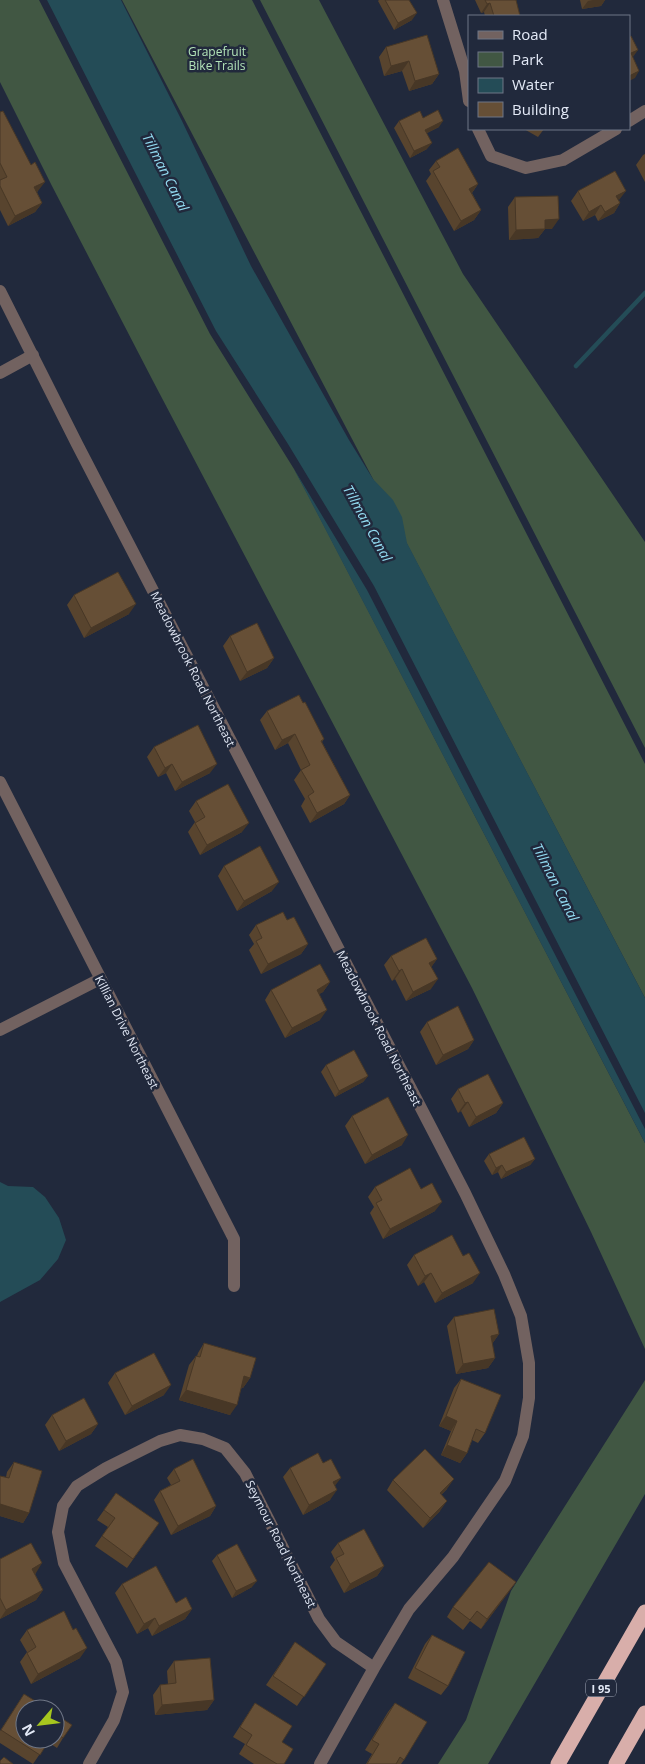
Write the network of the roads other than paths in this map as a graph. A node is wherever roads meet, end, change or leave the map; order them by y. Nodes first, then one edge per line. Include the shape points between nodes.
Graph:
1 (443, 0) edge
2 (468, 95) edge
3 (645, 111) edge
4 (630, 120) edge
5 (478, 130) edge
6 (614, 130) edge
7 (0, 291) edge
8 (33, 356) junction
9 (0, 373) edge
10 (0, 782) edge
11 (100, 979) junction
12 (0, 1030) edge
13 (234, 1286) dead end
14 (645, 1612) edge
15 (374, 1668) junction
16 (645, 1713) edge
17 (89, 1764) edge
18 (320, 1764) edge
19 (558, 1764) edge
20 (616, 1764) edge

1 - 2 street
3 - 4 street
5 - 6 street via 491,156 526,168 564,160
7 - 8 street, Meadowbrook Road Northeast
8 - 9 street
8 - 15 street, Meadowbrook Road Northeast via 460,1184 521,1316 529,1363 529,1398 523,1436 505,1481 453,1558 409,1609
10 - 11 street, Killian Drive Northeast
11 - 12 street
11 - 13 street, Killian Drive Northeast via 234,1239
14 - 19 highway, I 95
15 - 17 street, Seymour Road Northeast via 336,1642 319,1619 245,1473 225,1448 203,1439 180,1435 160,1441 77,1486 63,1506 58,1532 64,1562 116,1662 123,1692 114,1720
15 - 18 street, Meadowbrook Road Northeast
16 - 20 highway

